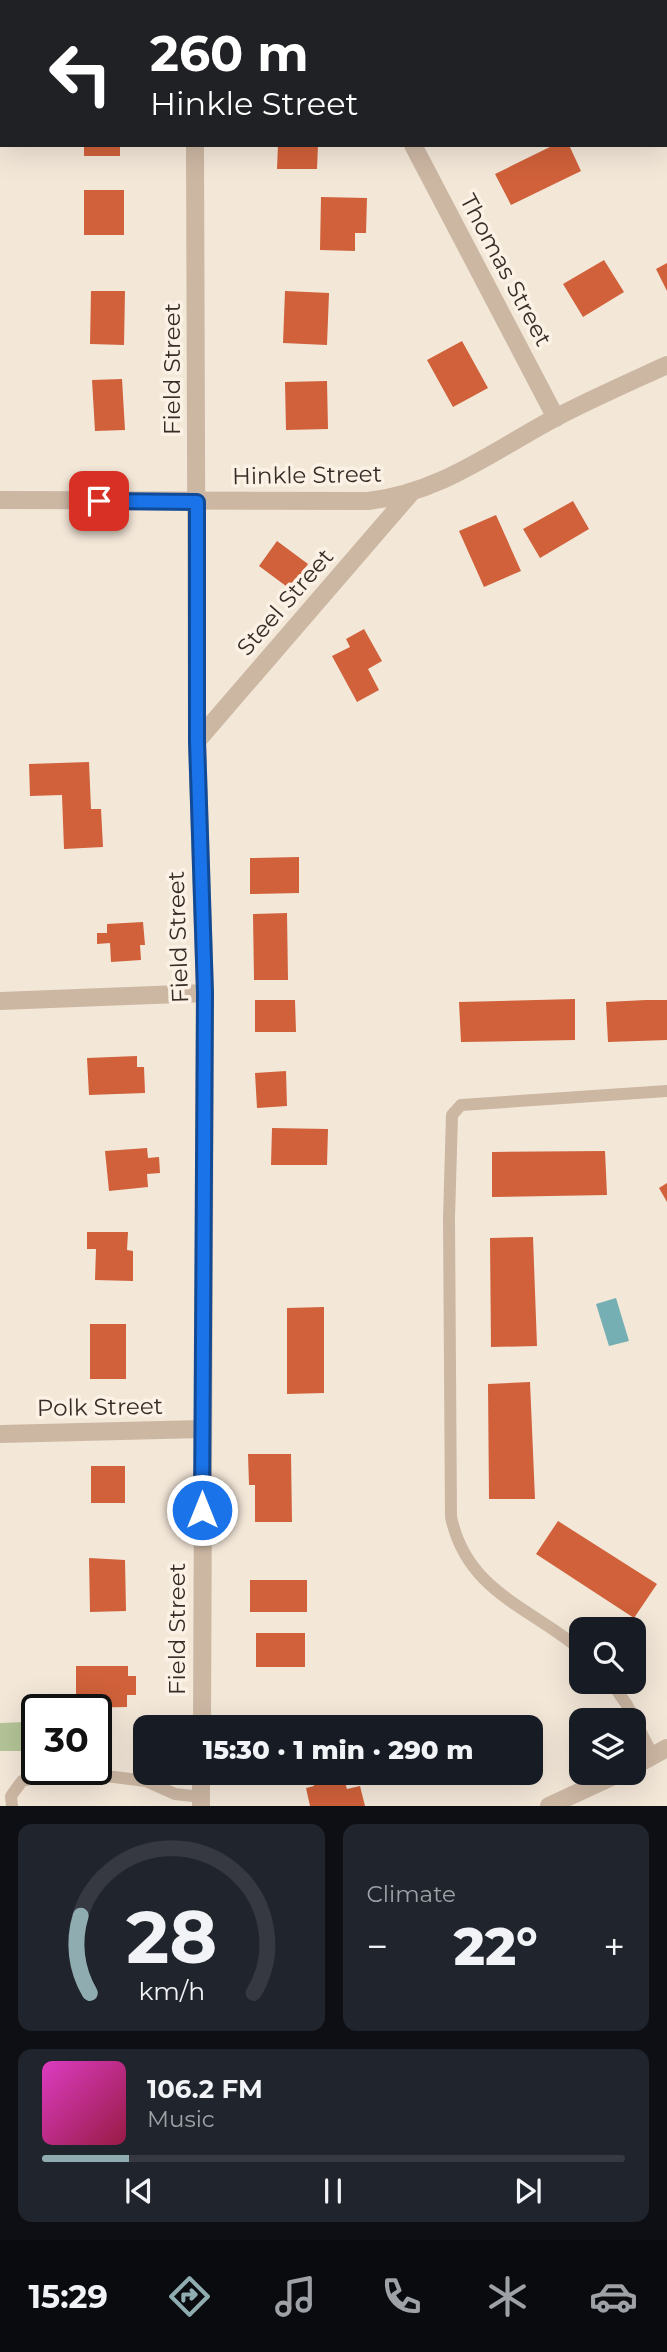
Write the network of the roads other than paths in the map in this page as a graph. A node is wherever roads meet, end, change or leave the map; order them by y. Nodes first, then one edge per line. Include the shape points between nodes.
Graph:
1 (195, 147) edge
2 (414, 147) edge
3 (667, 365) edge
4 (556, 418) junction
5 (410, 494) junction
6 (0, 500) edge
7 (197, 502) junction
8 (197, 741) junction
9 (205, 993) junction
10 (0, 1001) edge
11 (667, 1091) edge
12 (202, 1429) junction
13 (0, 1434) edge
14 (569, 1642) edge
15 (619, 1694) edge
16 (201, 1715) edge
17 (660, 1752) edge
18 (112, 1777) edge
19 (21, 1782) edge
20 (595, 1785) edge
21 (201, 1802) edge
22 (12, 1806) edge
23 (550, 1806) edge

1 - 7 street, Field Street
2 - 4 street, Thomas Street
3 - 4 street, Hinkle Street
4 - 5 street, Hinkle Street via 440,483
5 - 7 street, Hinkle Street via 368,501
5 - 8 street, Steel Street
6 - 7 street, Hinkle Street
7 - 8 street, Field Street
8 - 9 street, Field Street
9 - 10 street
9 - 12 street, Field Street
11 - 14 lane via 461,1105 452,1115 451,1517 455,1538 473,1568 506,1600
12 - 13 street, Polk Street
12 - 16 street, Field Street
15 - 17 lane
18 - 21 lane via 146,1781
19 - 22 lane via 11,1797
20 - 23 street

